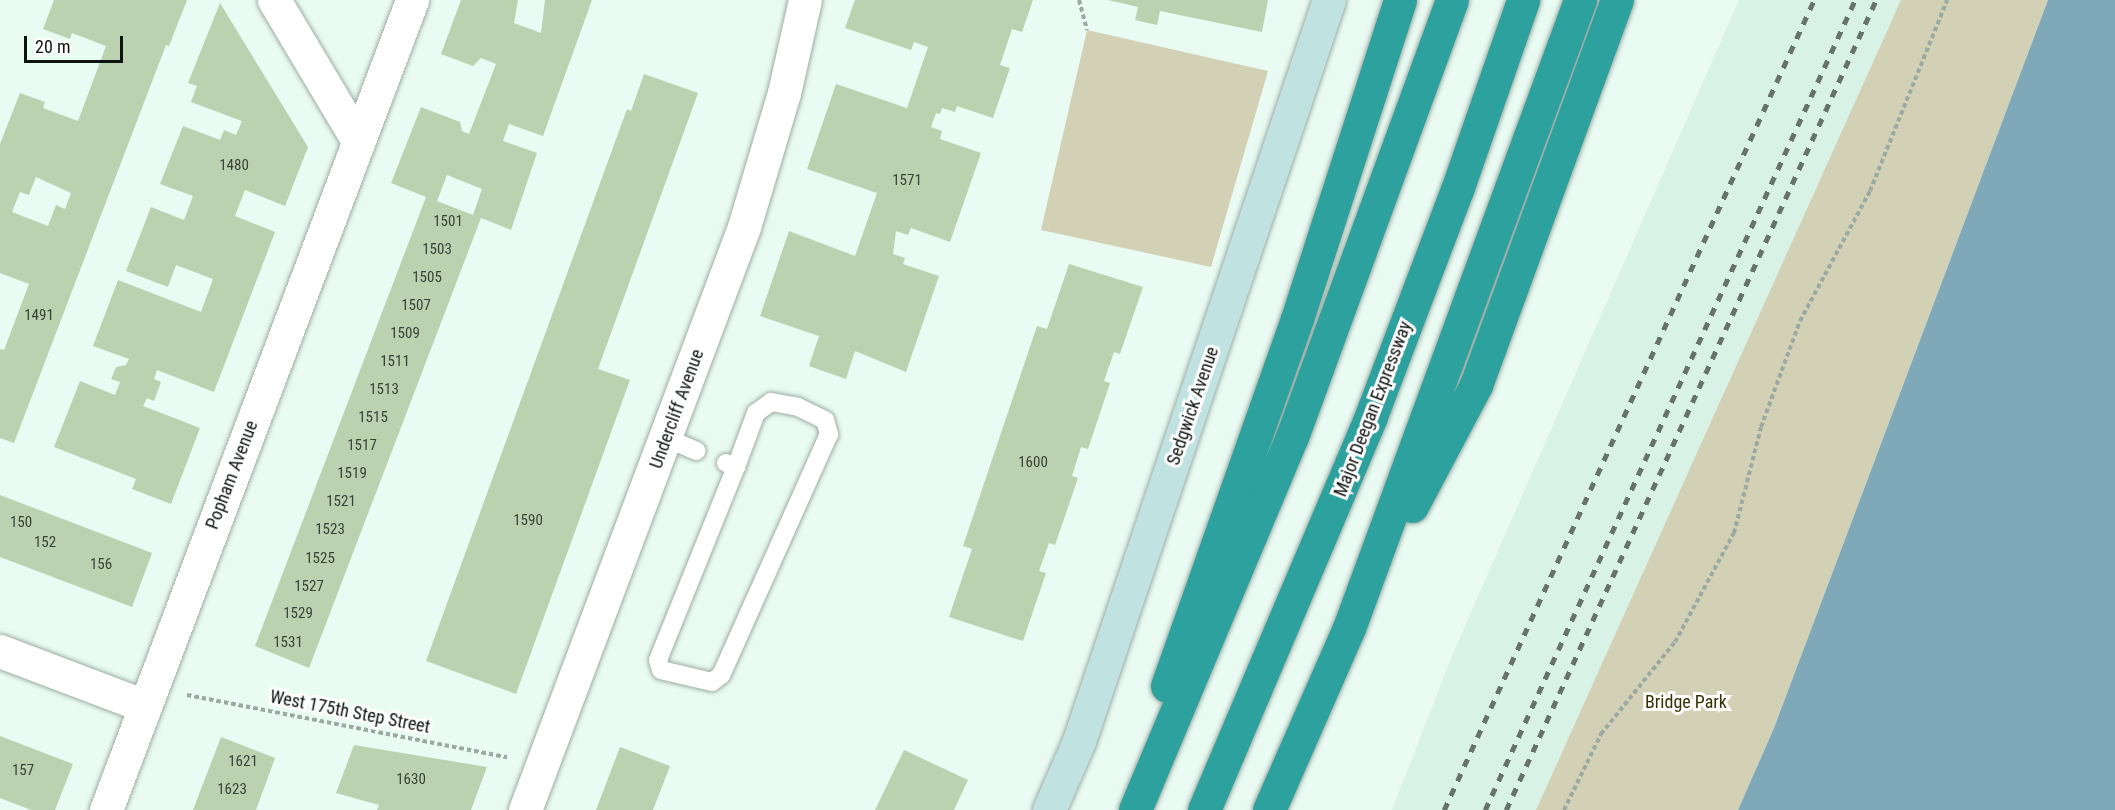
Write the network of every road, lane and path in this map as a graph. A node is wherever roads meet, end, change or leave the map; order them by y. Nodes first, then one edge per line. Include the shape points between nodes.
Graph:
1 (274, 0) edge
2 (412, 0) edge
3 (805, 0) edge
4 (1079, 0) edge
5 (1329, 0) edge
6 (1400, 0) edge
7 (1452, 0) edge
8 (1523, 0) edge
9 (1580, 0) edge
10 (1617, 0) edge
11 (1947, 0) edge
12 (1087, 30) dead end
13 (358, 141) junction
14 (666, 438) junction
15 (696, 451) dead end
16 (731, 465) joint
17 (1349, 627) junction
18 (0, 651) edge
19 (187, 695) dead end
20 (145, 706) junction
21 (507, 757) dead end
22 (106, 810) edge
23 (525, 810) edge
24 (1049, 810) edge
25 (1121, 810) edge
26 (1136, 810) edge
27 (1204, 810) edge
28 (1269, 810) edge
29 (1564, 810) edge

1 - 13 street
2 - 13 street, Popham Avenue
3 - 14 street, Undercliff Avenue via 757,189
4 - 12 path
5 - 24 main road, Sedgwick Avenue via 1079,741
6 - 25 highway via 1282,364
7 - 26 highway via 1292,436
8 - 27 highway, Major Deegan Expressway via 1457,190 1371,416
9 - 17 highway
10 - 17 highway via 1476,385
11 - 29 path via 1870,191 1800,321 1761,427 1734,533 1675,642 1601,734
13 - 20 street, Popham Avenue
14 - 15 lane
14 - 23 street, Undercliff Avenue
16 - 16 lane via 756,413 771,402 798,407 825,420 829,434 722,675 712,682 661,670 658,660
17 - 28 highway
18 - 20 street
19 - 21 path, West 175th Step Street
20 - 22 street, Popham Avenue

